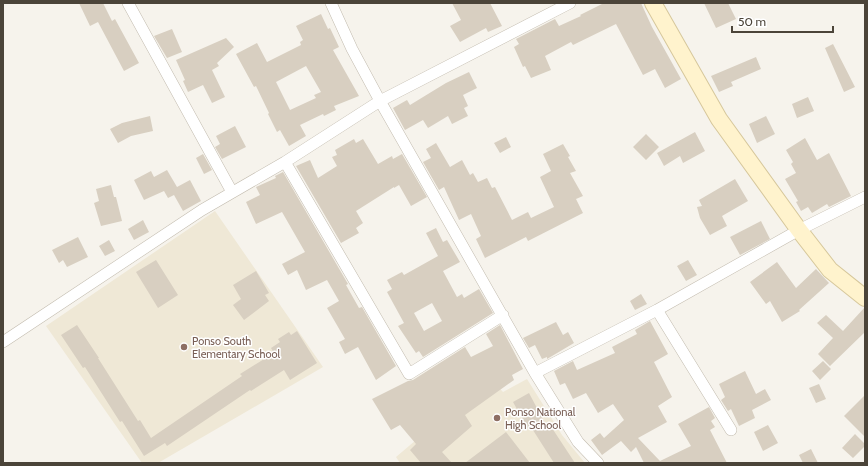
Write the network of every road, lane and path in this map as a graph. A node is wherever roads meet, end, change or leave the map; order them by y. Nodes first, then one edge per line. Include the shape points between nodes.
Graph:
1 (128, 3) edge
2 (331, 3) edge
3 (570, 3) edge
4 (652, 3) edge
5 (380, 101) junction
6 (285, 162) junction
7 (232, 192) junction
8 (865, 197) edge
9 (798, 230) junction
10 (865, 298) edge
11 (657, 310) junction
12 (503, 315) junction
13 (3, 342) edge
14 (535, 373) junction
15 (731, 430) dead end
16 (598, 463) edge

1 - 7 street
2 - 5 street via 352,50
3 - 5 street
4 - 9 main road via 719,119
5 - 6 street
5 - 12 street
6 - 7 street
6 - 12 street via 409,374
7 - 13 street
8 - 9 street
9 - 10 main road via 830,270
9 - 11 street
11 - 14 street
11 - 15 street
12 - 14 street
14 - 16 street via 578,442

